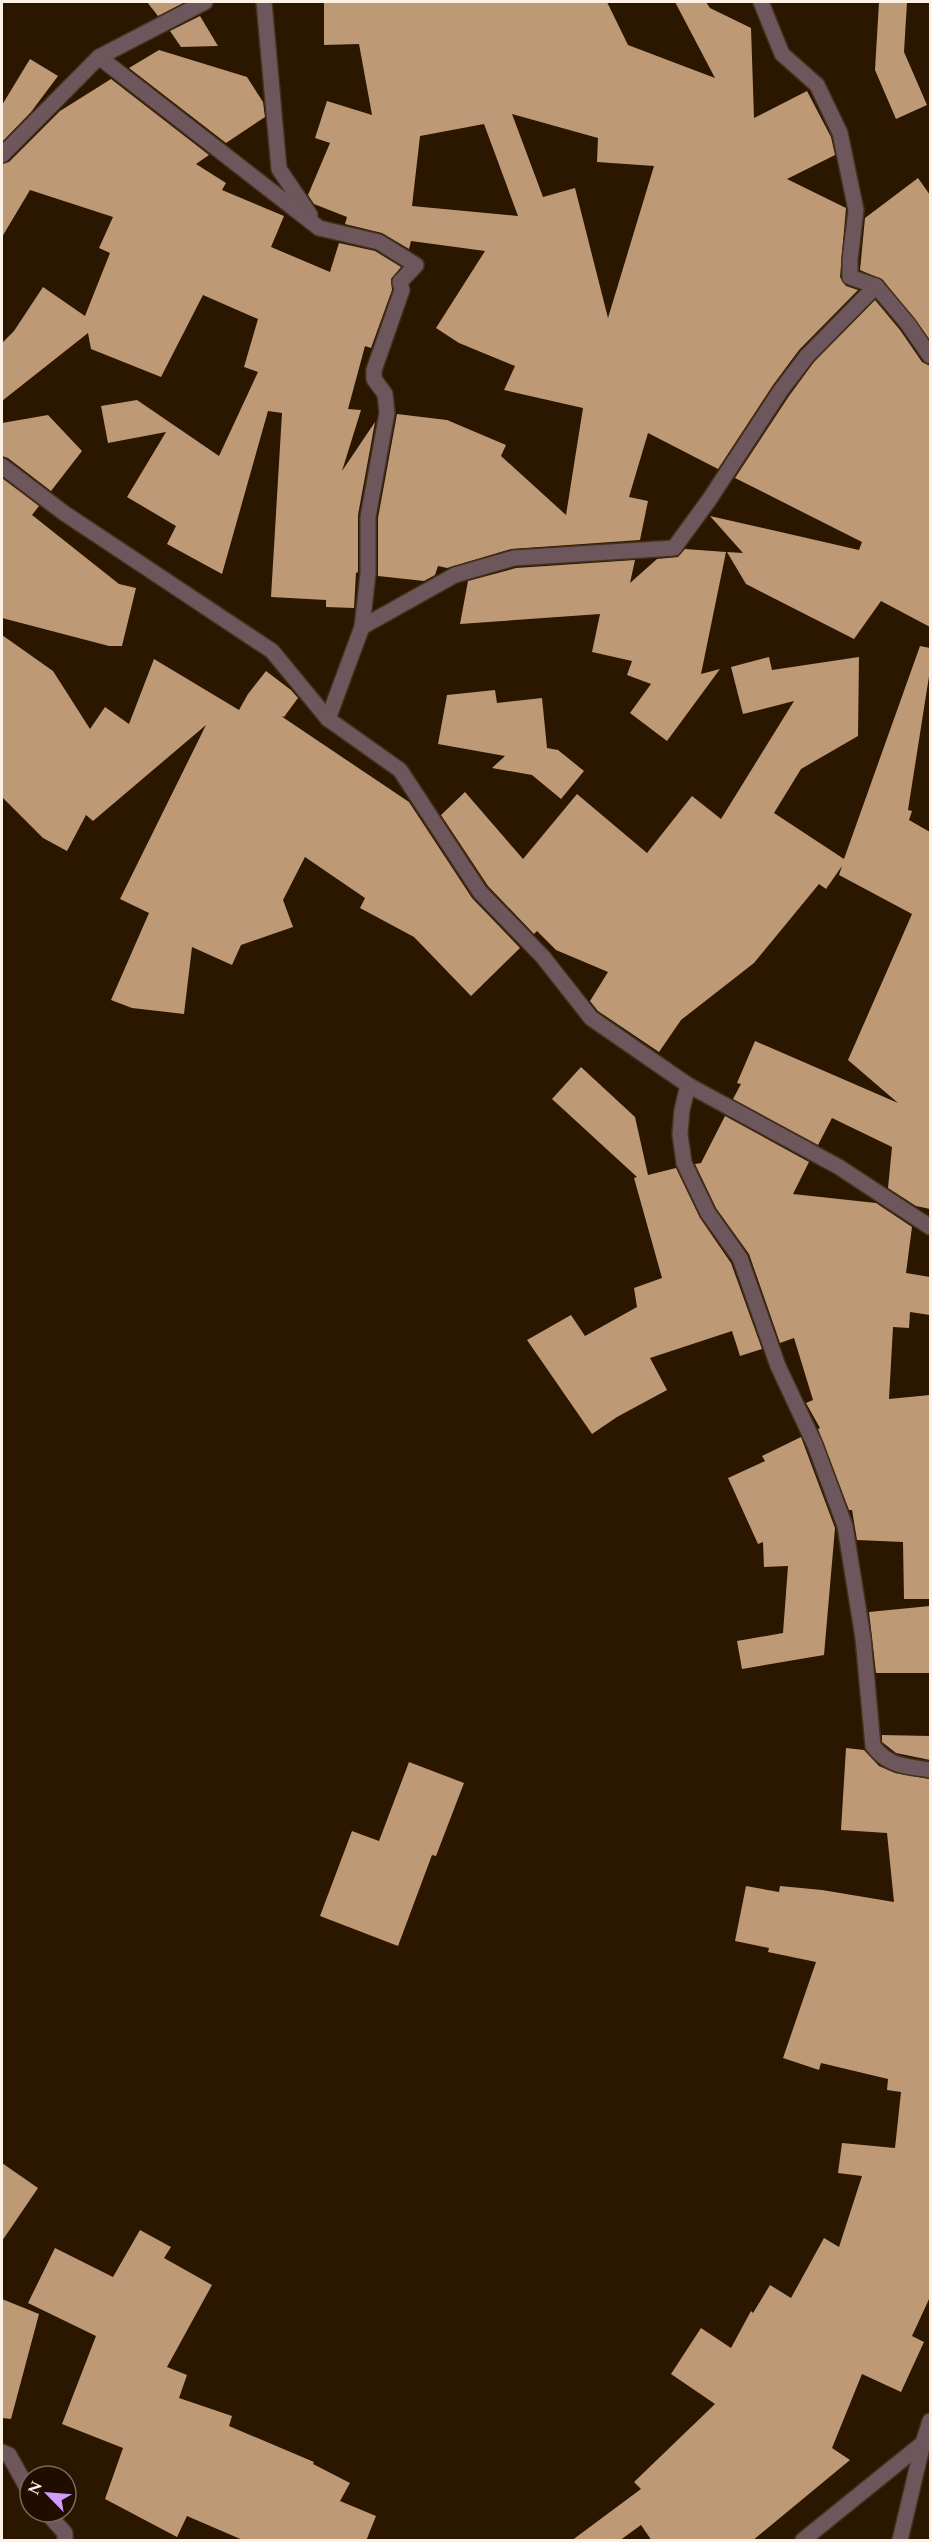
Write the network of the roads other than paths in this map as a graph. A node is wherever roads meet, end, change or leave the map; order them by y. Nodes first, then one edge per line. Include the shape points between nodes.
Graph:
1 (205, 2) edge
2 (264, 2) edge
3 (761, 2) edge
4 (99, 57) junction
5 (2, 155) edge
6 (319, 228) junction
7 (876, 286) junction
8 (930, 357) edge
9 (2, 466) edge
10 (362, 627) junction
11 (328, 719) junction
12 (688, 1085) junction
13 (930, 1227) edge
14 (930, 1770) edge
15 (930, 2421) edge
16 (923, 2444) junction
17 (2, 2452) edge
18 (18, 2471) edge
19 (57, 2524) edge
20 (65, 2541) edge
21 (803, 2541) edge
22 (900, 2541) edge

1 - 4 street
2 - 6 street via 279,169
3 - 7 street via 782,54 817,85 840,133 856,210 850,278
4 - 5 street
4 - 6 street
6 - 10 street via 379,242 416,265 400,282 402,290 373,374 385,394 387,413 368,518 368,573
7 - 8 street
7 - 10 street via 807,356 780,390 710,500 674,548 514,558 455,575
9 - 11 street via 64,513 272,651
10 - 11 street
11 - 12 street via 400,770 480,892 543,957 591,1018
12 - 13 street via 839,1167
12 - 14 street via 680,1134 684,1163 708,1213 740,1258 778,1366 815,1445 845,1526 863,1638 873,1746 895,1764
15 - 16 street
16 - 21 street
16 - 22 street
17 - 18 street via 9,2455
19 - 20 street via 65,2533

